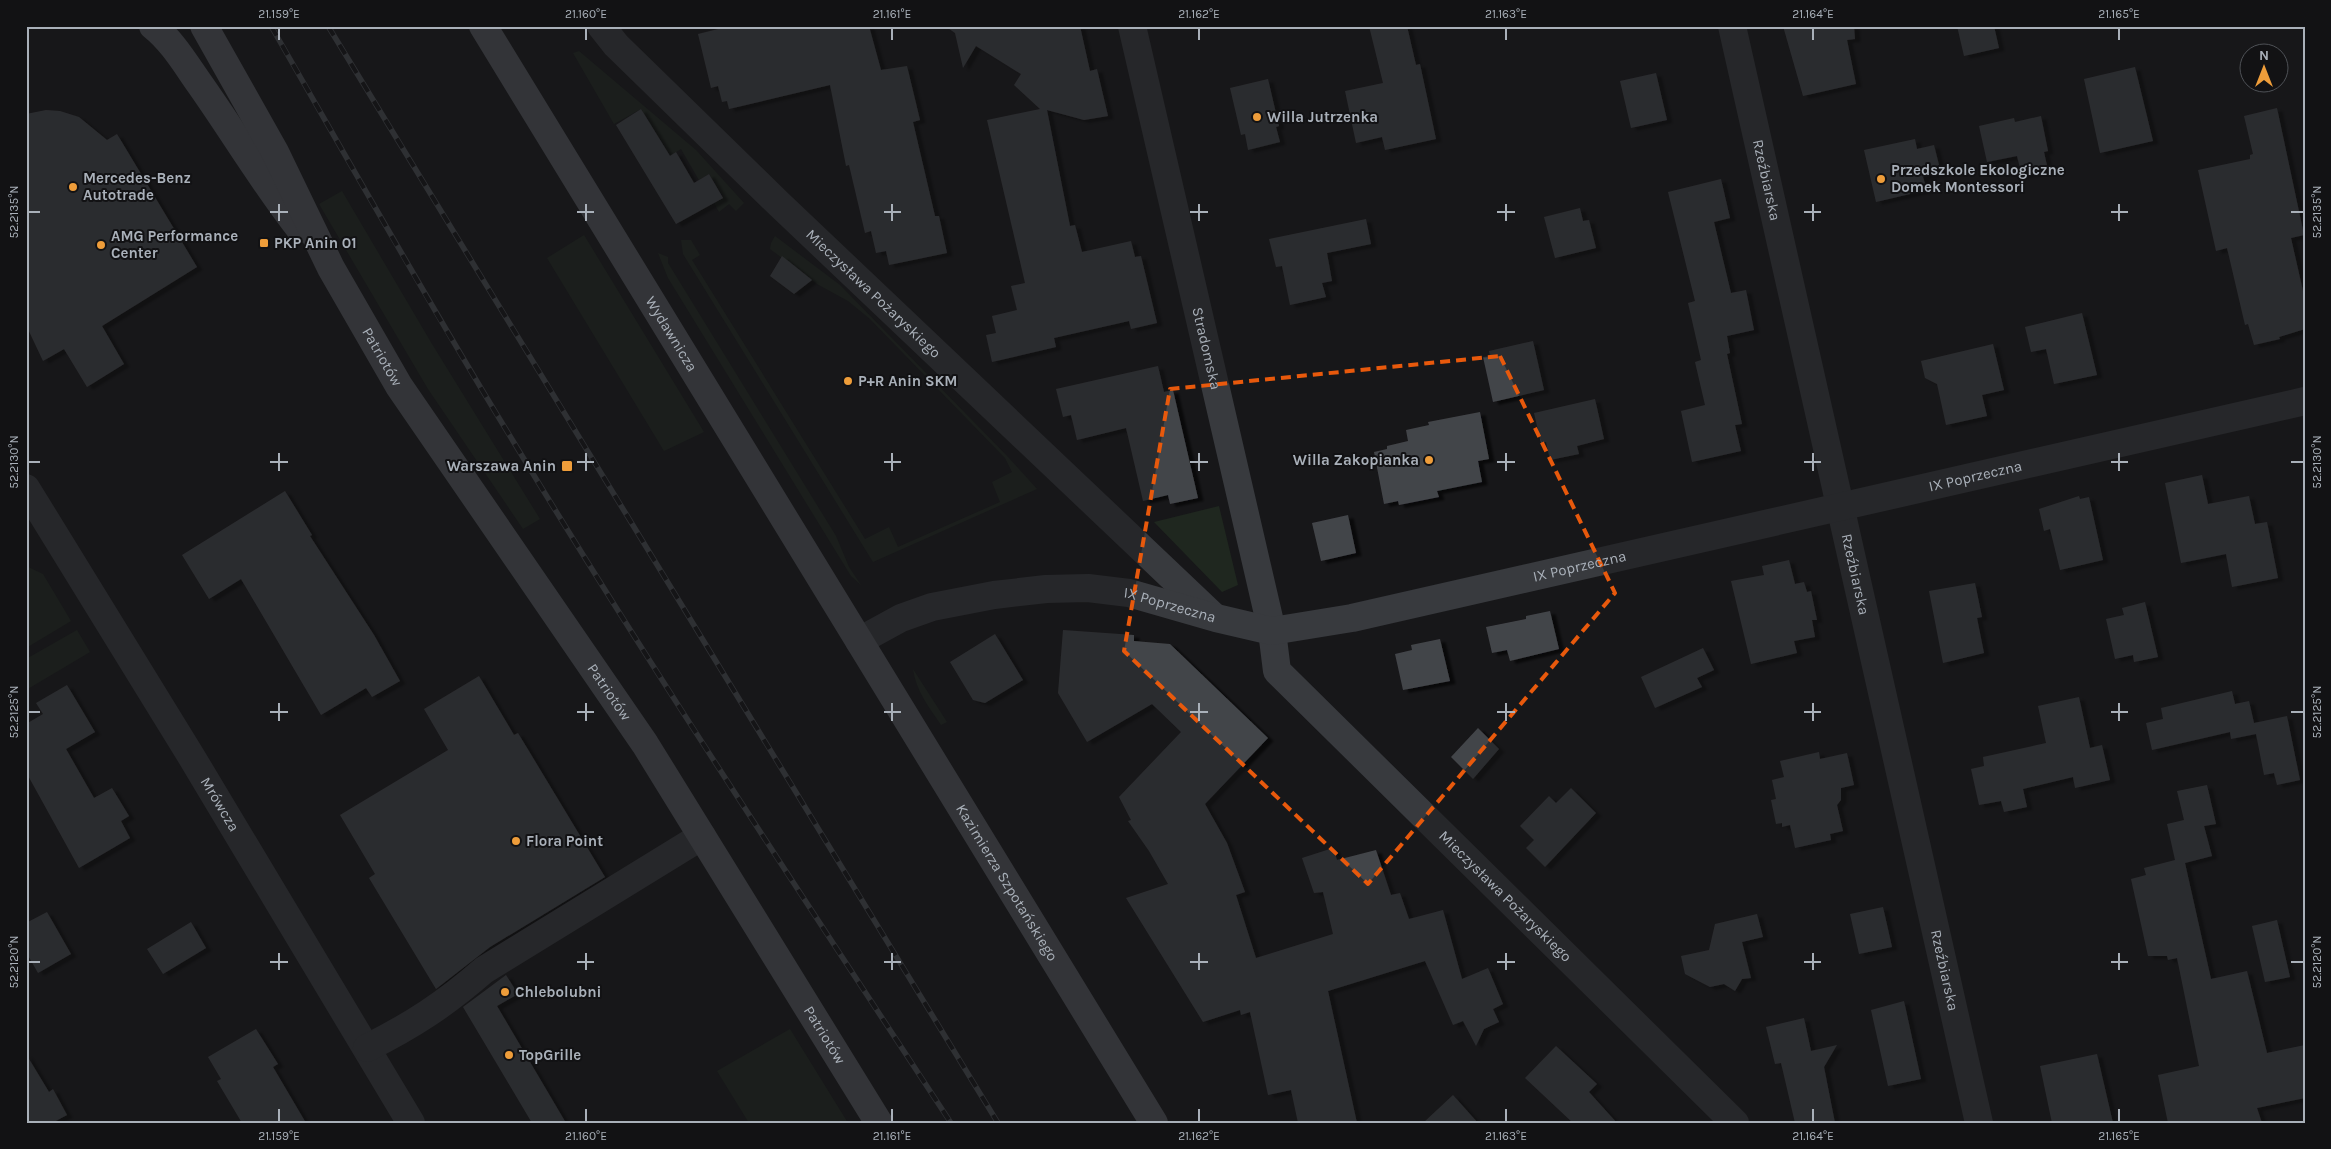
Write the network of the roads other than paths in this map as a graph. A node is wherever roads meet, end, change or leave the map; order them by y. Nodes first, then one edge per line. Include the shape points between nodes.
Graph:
1 (153, 26) edge
2 (204, 26) edge
3 (601, 26) edge
4 (1132, 26) edge
5 (1732, 26) edge
6 (490, 28) edge
7 (331, 268) junction
8 (2305, 401) edge
9 (26, 488) edge
10 (1841, 506) junction
11 (1216, 618) junction
12 (1272, 631) junction
13 (859, 641) junction
14 (1277, 671) joint
15 (702, 836) junction
16 (366, 1048) junction
17 (411, 1123) edge
18 (879, 1123) edge
19 (1154, 1123) edge
20 (1735, 1123) edge
21 (1979, 1123) edge

1 - 7 main road, Patriotów via 172,45 278,200
2 - 7 main road, Patriotów via 275,152
3 - 11 street, Mieczysława Pożaryskiego via 616,45 778,204
4 - 12 street, Stradomska
5 - 10 street, Rzeźbiarska
6 - 13 main road, Wydawnicza
7 - 15 main road, Patriotów via 399,386 645,744
8 - 10 street, IX Poprzeczna
9 - 16 street, Mrówcza
10 - 12 street, IX Poprzeczna via 1352,618
10 - 21 street, Rzeźbiarska
11 - 12 street, IX Poprzeczna
11 - 13 street, IX Poprzeczna via 1129,593 1088,588 1046,589 932,607 901,618
12 - 14 street, Stradomska
13 - 19 main road, Kazimierza Szpotańskiego
14 - 20 street, Mieczysława Pożaryskiego
15 - 16 street via 484,970 412,1025
15 - 18 main road, Patriotów
16 - 17 street, Mrówcza

